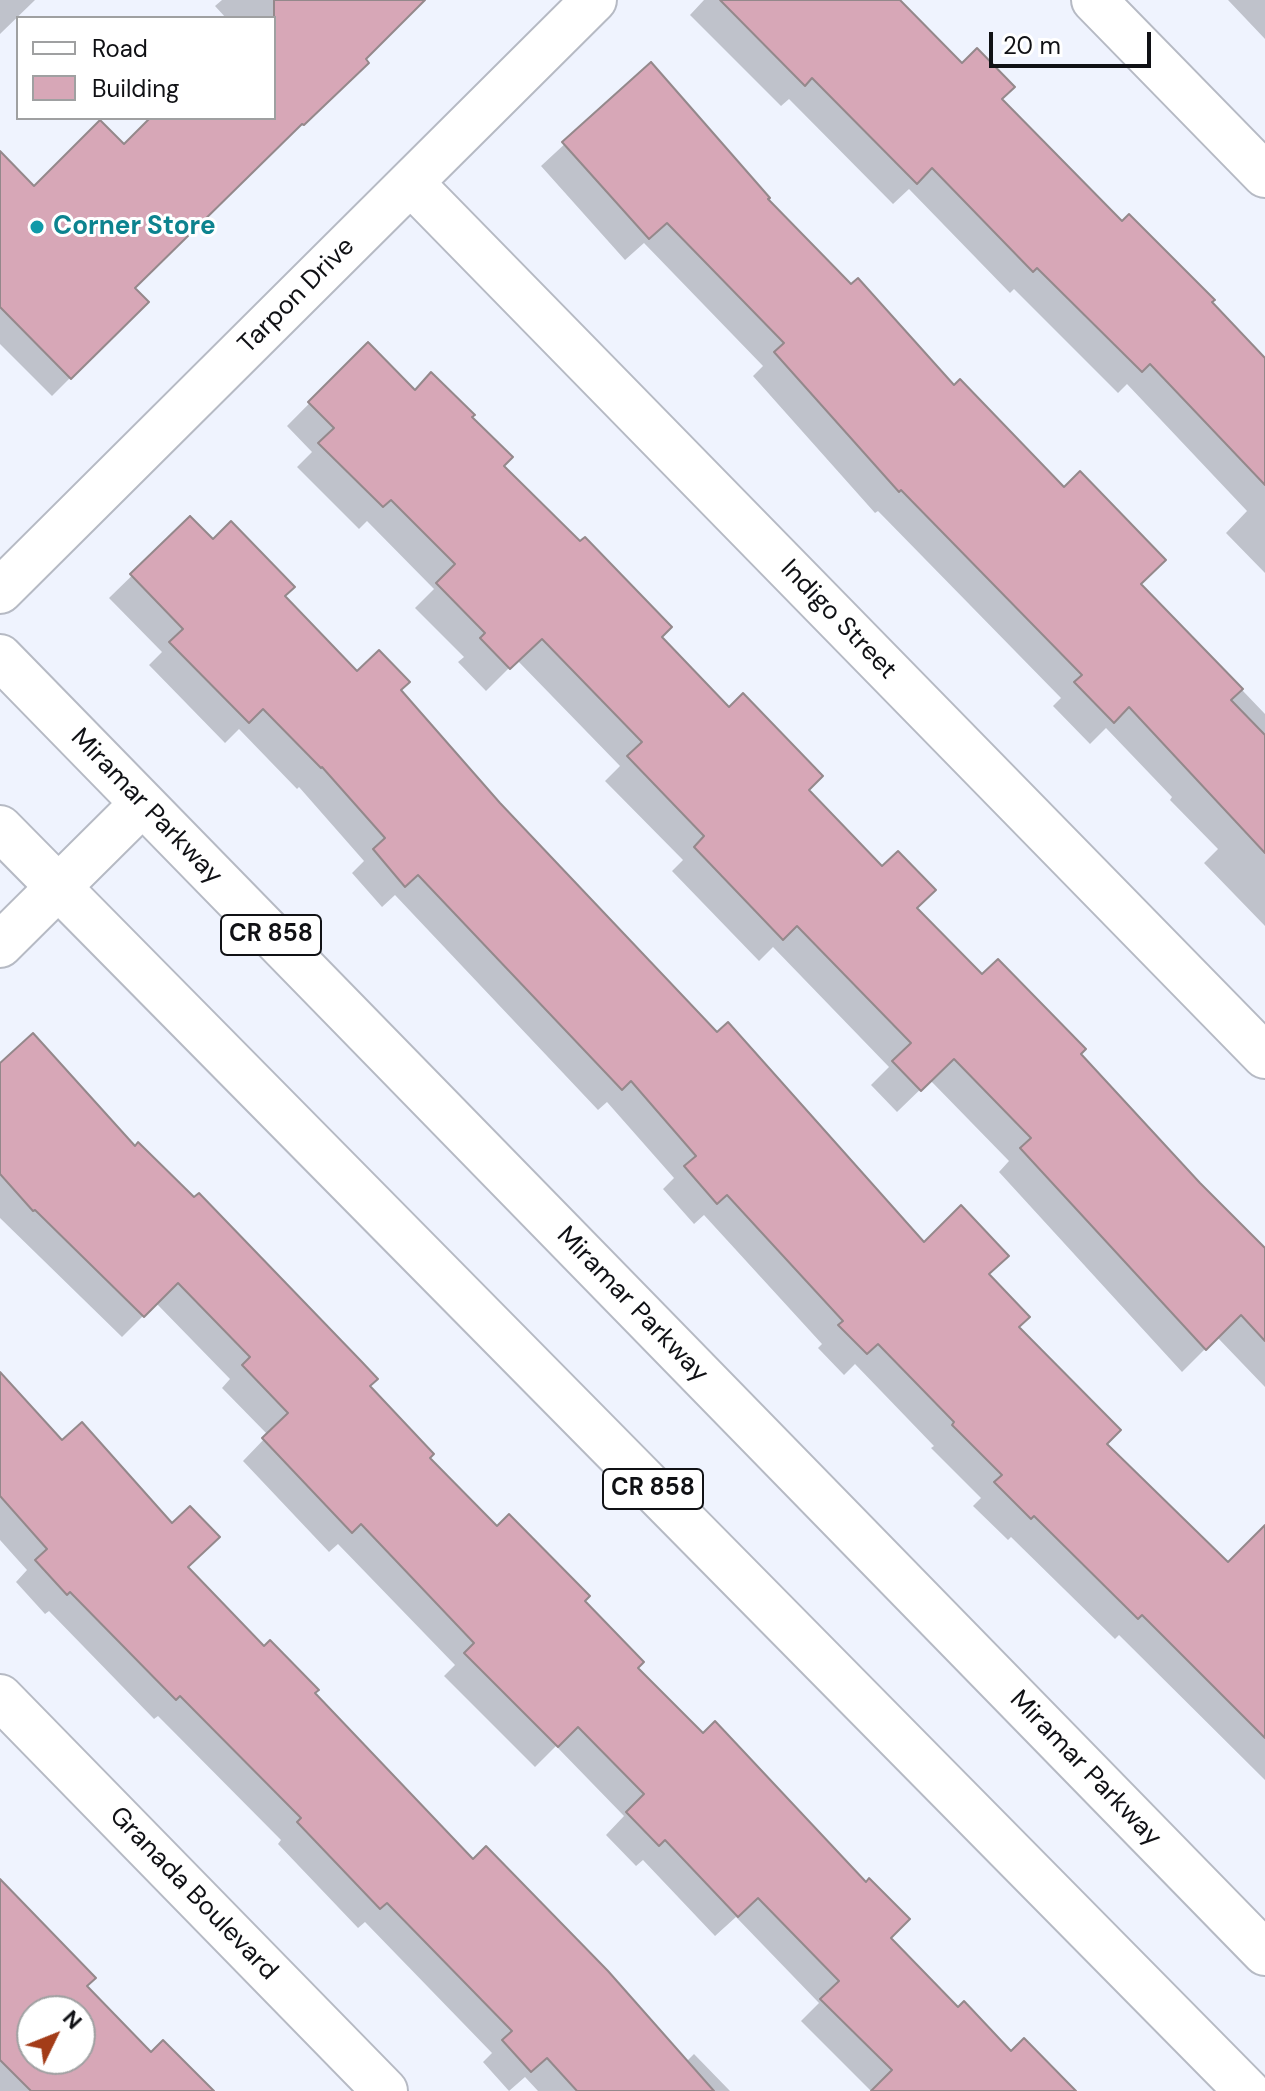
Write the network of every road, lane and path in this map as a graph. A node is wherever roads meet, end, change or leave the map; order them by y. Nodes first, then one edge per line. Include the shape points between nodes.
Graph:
1 (594, 0) edge
2 (1094, 0) edge
3 (1265, 175) edge
4 (411, 183) junction
5 (0, 591) edge
6 (0, 657) edge
7 (142, 804) junction
8 (0, 828) edge
9 (59, 887) junction
10 (0, 945) edge
11 (1265, 1056) edge
12 (0, 1697) edge
13 (1265, 1953) edge
14 (385, 2091) edge
15 (1247, 2091) edge

1 - 4 main road, Tarpon Drive
2 - 3 main road
4 - 5 main road, Tarpon Drive
4 - 11 main road, Indigo Street
6 - 7 main road, Miramar Parkway / CR 858
7 - 9 main road
7 - 13 main road, Miramar Parkway / CR 858
8 - 9 main road, CR 858
9 - 10 main road
9 - 15 main road, CR 858
12 - 14 main road, Granada Boulevard

